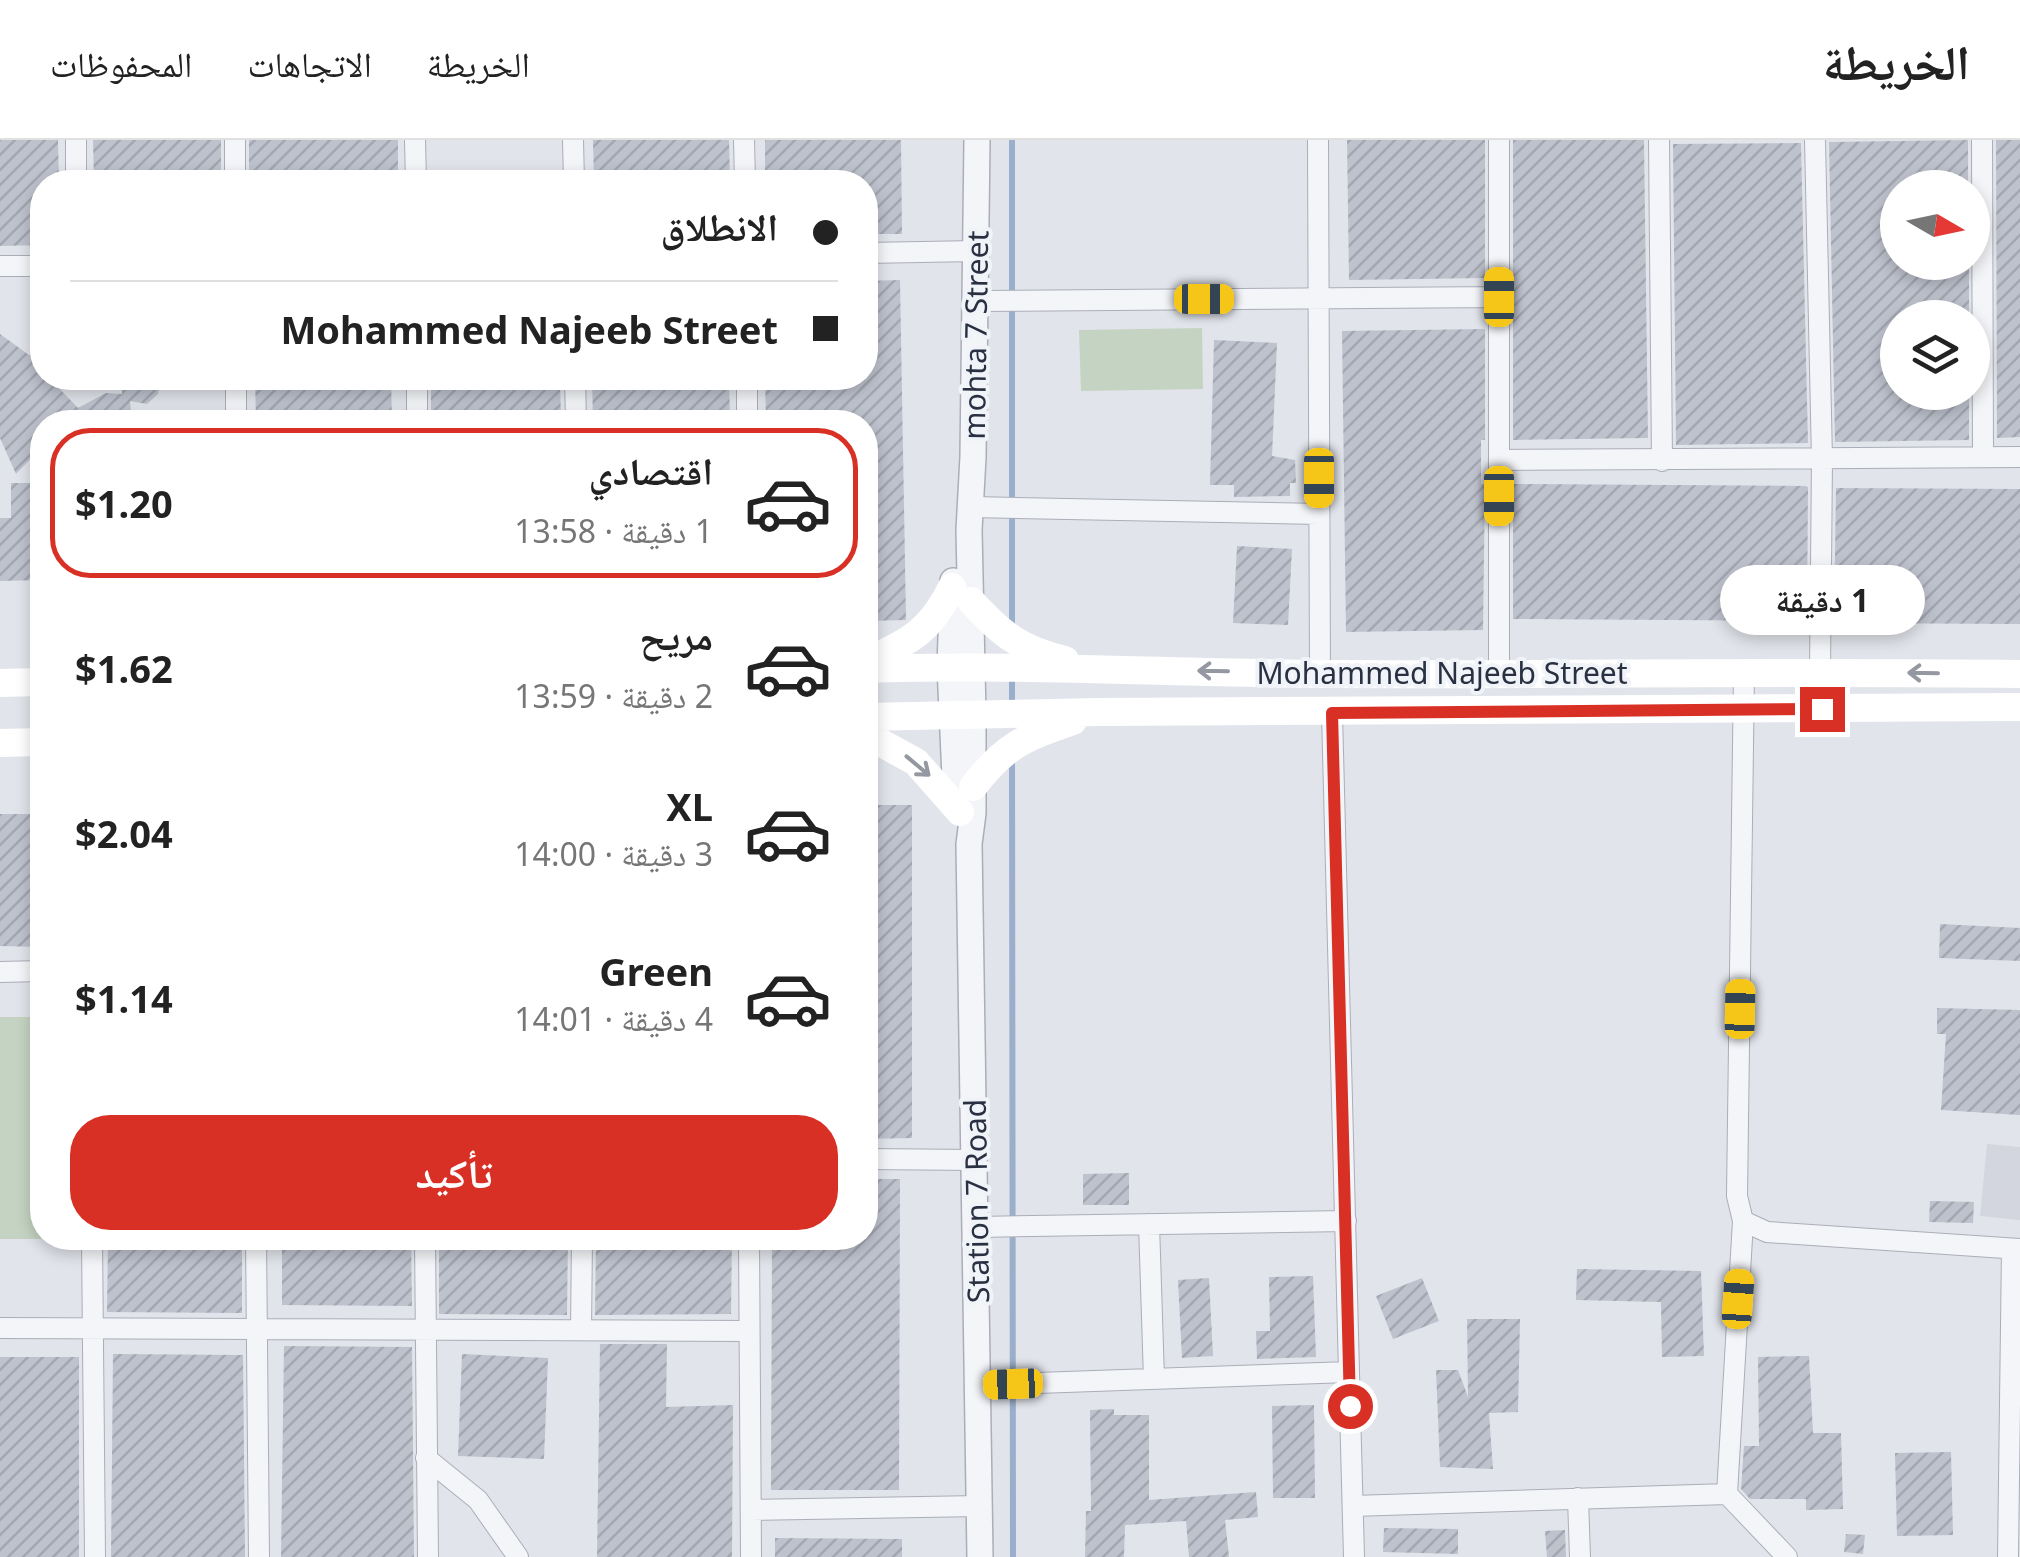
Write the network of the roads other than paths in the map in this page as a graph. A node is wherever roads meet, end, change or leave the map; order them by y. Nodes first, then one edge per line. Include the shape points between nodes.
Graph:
1 (76, 140) edge
2 (236, 140) edge
3 (415, 140) edge
4 (574, 140) edge
5 (744, 140) edge
6 (977, 140) edge
7 (1318, 140) edge
8 (1499, 140) edge
9 (1658, 140) edge
10 (1816, 140) edge
11 (1982, 140) edge
12 (76, 170) edge
13 (235, 170) edge
14 (416, 170) edge
15 (574, 170) edge
16 (745, 170) edge
17 (977, 251) junction
18 (878, 253) edge
19 (0, 266) edge
20 (30, 266) edge
21 (1499, 297) junction
22 (1319, 298) junction
23 (976, 300) junction
24 (2020, 456) edge
25 (1983, 457) junction
26 (1499, 460) junction
27 (1822, 460) junction
28 (1662, 461) junction
29 (1319, 514) junction
30 (970, 518) junction
31 (962, 594) junction
32 (878, 658) edge
33 (878, 665) edge
34 (961, 666) junction
35 (1100, 669) junction
36 (1744, 671) junction
37 (1820, 671) junction
38 (1320, 674) junction
39 (1499, 674) junction
40 (2020, 674) edge
41 (30, 682) edge
42 (0, 683) edge
43 (2020, 707) edge
44 (1744, 710) junction
45 (1098, 712) junction
46 (1332, 713) junction
47 (962, 715) junction
48 (878, 717) edge
49 (878, 741) edge
50 (30, 742) edge
51 (0, 743) edge
52 (967, 799) junction
53 (0, 972) edge
54 (30, 972) edge
55 (878, 1159) edge
56 (976, 1160) junction
57 (1346, 1221) junction
58 (1743, 1221) junction
59 (1149, 1224) junction
60 (976, 1227) junction
61 (2016, 1249) edge
62 (92, 1250) edge
63 (256, 1250) edge
64 (425, 1250) edge
65 (582, 1250) edge
66 (748, 1250) edge
67 (92, 1326) junction
68 (0, 1328) edge
69 (256, 1328) junction
70 (425, 1330) junction
71 (581, 1330) junction
72 (748, 1332) junction
73 (1349, 1372) junction
74 (1154, 1379) junction
75 (978, 1385) junction
76 (426, 1458) junction
77 (1727, 1494) junction
78 (1578, 1498) junction
79 (980, 1506) junction
80 (1353, 1506) junction
81 (752, 1510) junction
82 (96, 1557) edge
83 (260, 1557) edge
84 (428, 1557) edge
85 (518, 1557) edge
86 (751, 1557) edge
87 (980, 1557) edge
88 (1354, 1557) edge
89 (1580, 1557) edge
90 (1788, 1557) edge
91 (2008, 1557) edge

1 - 12 street
2 - 13 street
3 - 14 street
4 - 15 street
5 - 16 street
6 - 17 street, mohta 7 Street
7 - 22 street
8 - 21 street
9 - 28 street
10 - 27 street
11 - 25 street
17 - 18 street
17 - 23 street, mohta 7 Street
19 - 20 street
21 - 22 street
21 - 26 street
22 - 23 street
22 - 29 street
23 - 30 street, mohta 7 Street
24 - 25 street
25 - 27 street
26 - 28 street
26 - 39 street
27 - 28 street
27 - 37 street
29 - 30 street
29 - 38 street
30 - 31 street, Station 7 Road
31 - 32 main road via 910,641
31 - 34 street, Station 7 Road
31 - 35 main road via 1009,640
33 - 34 main road, Mohammed Najeeb Street
34 - 35 main road, Mohammed Najeeb Street
34 - 47 street, Station 7 Road
38 -> 35 main road, Mohammed Najeeb Street
36 - 37 main road, Mohammed Najeeb Street
36 - 39 main road, Mohammed Najeeb Street
36 - 44 street
40 -> 37 main road, Mohammed Najeeb Street
38 - 39 main road, Mohammed Najeeb Street
41 - 42 main road
43 - 44 main road, Mohammed Najeeb Street
44 - 46 main road, Mohammed Najeeb Street
44 - 58 street via 1737,1196
45 - 46 main road, Mohammed Najeeb Street
45 - 47 main road, Mohammed Najeeb Street
45 - 52 main road via 1014,744 993,760
46 - 57 street
47 - 48 main road, Mohammed Najeeb Street
47 - 52 street, Station 7 Road
49 -> 52 main road
50 - 51 main road
52 - 56 street, Station 7 Road
53 - 54 street
55 - 56 street
56 - 60 street, Station 7 Road
57 - 59 street
57 - 73 street
58 - 61 street via 1767,1232
58 - 77 street
59 - 60 street
59 - 74 street
60 - 75 street, Station 7 Road
61 - 91 street
62 - 67 street
63 - 69 street
64 - 70 street
65 - 71 street
66 - 72 street
67 - 68 street
67 - 69 street
67 - 82 street
69 - 70 street
69 - 83 street
70 - 71 street
70 - 76 street
71 - 72 street
72 - 81 street
73 - 74 street
73 - 80 street
74 - 75 street
75 - 79 street, Station 7 Road
76 - 84 street
76 - 85 street via 478,1500
77 - 78 street
77 - 90 street
78 - 80 street
78 - 89 street
79 - 81 street
79 - 87 street, Station 7 Road
80 - 88 street
81 - 86 street

